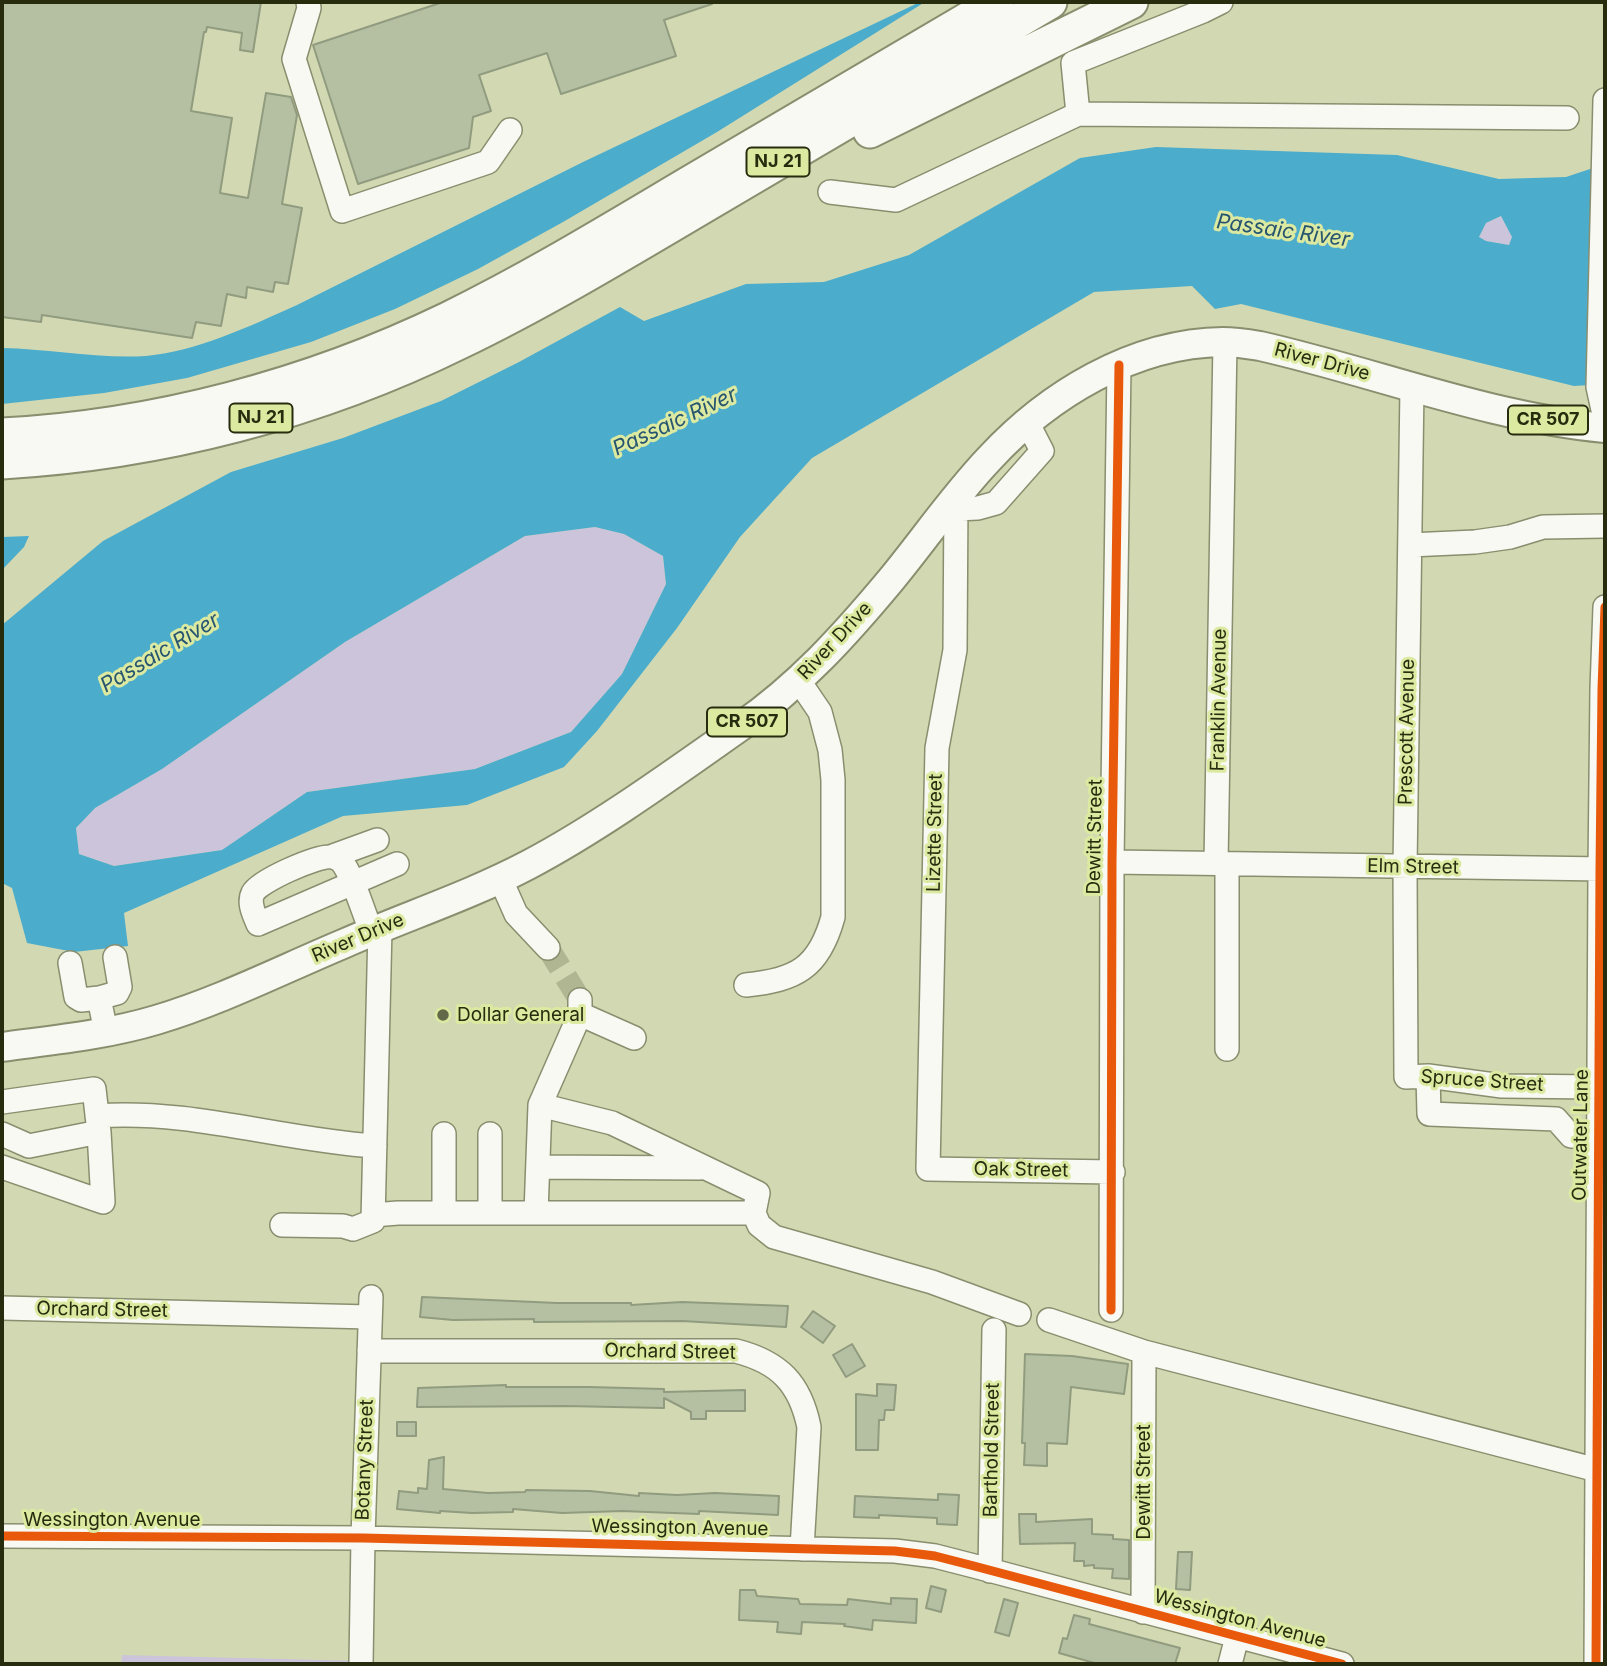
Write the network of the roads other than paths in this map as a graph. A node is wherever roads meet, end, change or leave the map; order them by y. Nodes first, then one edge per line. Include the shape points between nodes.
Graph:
1 (308, 2) edge
2 (951, 2) edge
3 (997, 2) edge
4 (1049, 2) edge
5 (1131, 2) edge
6 (1221, 2) edge
7 (1605, 100) edge
8 (1078, 114) junction
9 (1567, 118) dead end
10 (510, 130) dead end
11 (830, 192) dead end
12 (498, 308) junction
13 (1225, 342) junction
14 (1119, 365) junction
15 (1412, 387) junction
16 (1605, 419) edge
17 (1605, 428) edge
18 (2, 435) edge
19 (2, 462) edge
20 (956, 504) junction
21 (1605, 526) edge
22 (1410, 545) junction
23 (1605, 607) edge
24 (799, 681) junction
25 (1604, 689) edge
26 (376, 840) dead end
27 (333, 856) junction
28 (1111, 862) junction
29 (397, 864) dead end
30 (1221, 864) junction
31 (1405, 867) junction
32 (1603, 870) edge
33 (500, 878) junction
34 (352, 885) junction
35 (376, 930) junction
36 (548, 948) tunnel mouth
37 (115, 957) dead end
38 (70, 963) dead end
39 (746, 985) dead end
40 (99, 998) junction
41 (1603, 1018) edge
42 (106, 1032) junction
43 (634, 1038) dead end
44 (2, 1047) edge
45 (1227, 1049) dead end
46 (1417, 1077) junction
47 (1602, 1078) edge
48 (2, 1102) edge
49 (540, 1105) junction
50 (98, 1124) junction
51 (1601, 1127) edge
52 (2, 1134) edge
53 (444, 1134) dead end
54 (490, 1134) dead end
55 (375, 1146) junction
56 (2, 1167) edge
57 (538, 1167) junction
58 (707, 1168) junction
59 (928, 1169) joint
60 (1113, 1172) junction
61 (444, 1213) junction
62 (490, 1213) junction
63 (536, 1213) junction
64 (754, 1213) junction
65 (373, 1218) junction
66 (282, 1225) dead end
67 (370, 1307) joint
68 (1602, 1307) edge
69 (2, 1308) edge
70 (1111, 1310) dead end
71 (1020, 1314) dead end
72 (1049, 1320) dead end
73 (994, 1329) dead end
74 (369, 1351) junction
75 (1144, 1352) junction
76 (1601, 1428) edge
77 (1601, 1472) edge
78 (2, 1536) edge
79 (363, 1538) junction
80 (1601, 1546) edge
81 (802, 1549) junction
82 (990, 1571) junction
83 (1143, 1612) junction
84 (1237, 1637) junction
85 (361, 1664) edge
86 (1230, 1664) edge
87 (1342, 1664) edge
88 (1596, 1664) edge

1 - 10 street via 294,59 342,211 488,162
2 - 12 highway via 599,223
3 - 12 highway, NJ 21 via 579,248
4 - 12 highway, NJ 21 via 592,272
5 - 12 highway via 828,152 620,269
6 - 8 street via 1073,62
7 - 16 street via 1598,387
8 - 9 street
8 - 11 street via 896,200
12 - 18 highway, NJ 21 via 447,319 365,355 248,394 150,417
12 - 19 highway, NJ 21 via 458,344 375,380 244,423 112,450
13 - 14 main road, River Drive / CR 507 via 1192,344
13 - 15 main road, River Drive / CR 507 via 1296,354
13 - 30 street, Franklin Avenue
14 - 20 main road, River Drive / CR 507 via 1053,401 1027,422 988,460
14 - 28 street, Dewitt Street
15 - 17 main road, River Drive / CR 507 via 1548,420
15 - 22 street, Prescott Avenue
20 - 24 main road, River Drive / CR 507
20 - 59 street, Lizette Street via 955,650 937,748
21 - 22 street via 1544,527 1475,542
22 - 31 street, Prescott Avenue
23 - 25 street, Outwater Lane
24 - 33 main road, River Drive / CR 507 via 608,816
24 - 39 street via 820,712 830,750 833,917 827,937 800,972 775,982
25 - 32 street, Outwater Lane
26 - 27 street
27 - 34 street via 342,862
27 - 34 street via 259,886 252,894 251,906 258,924
28 - 30 street, Elm Street
28 - 60 street, Dewitt Street
29 - 34 street
30 - 31 street, Elm Street
30 - 45 street, Franklin Avenue
31 - 32 street, Elm Street
31 - 46 street, Prescott Avenue
32 - 41 street, Outwater Lane
33 - 35 main road, River Drive / CR 507
33 - 36 street via 516,914
34 - 35 street
35 - 42 main road, River Drive / CR 507 via 211,1001
35 - 55 street
37 - 40 street via 120,987 117,993
38 - 40 street via 76,997
40 - 42 street
41 - 47 street, Outwater Lane
42 - 44 main road, River Drive / CR 507
43 - 49 street via 580,1007
46 - 47 street, Spruce Street via 1502,1086
46 - 51 street, Prescott Avenue via 1429,1114 1556,1119 1571,1136
47 - 51 street, Outwater Lane
48 - 50 street via 94,1089
49 - 57 street
49 - 58 street via 611,1123
50 - 52 street via 29,1146
50 - 55 street via 131,1113
50 - 56 street via 103,1202
51 - 68 street, Outwater Lane
53 - 61 street
54 - 62 street
55 - 65 street
57 - 58 street
57 - 63 street
58 - 64 street via 758,1193
59 - 60 street, Oak Street
60 - 70 street, Dewitt Street
61 - 62 street
61 - 65 street
62 - 63 street
63 - 64 street
64 - 71 street via 759,1225 774,1237 932,1282
65 - 66 street via 353,1229
67 - 69 street, Orchard Street
67 - 74 street, Botany Street
68 - 76 street, Outwater Lane
72 - 75 street
73 - 82 street, Barthold Street
74 - 79 street, Botany Street
74 - 81 street, Orchard Street via 736,1351 755,1355 787,1377 806,1410
75 - 77 street
75 - 83 street, Dewitt Street
76 - 77 street, Outwater Lane
77 - 80 street, Outwater Lane
78 - 79 street, Wessington Avenue
79 - 81 street, Wessington Avenue
79 - 85 street, Botany Street
80 - 88 street, Outwater Lane
81 - 82 street, Wessington Avenue via 895,1551
82 - 83 street, Wessington Avenue
83 - 84 street, Wessington Avenue
84 - 86 street
84 - 87 street, Wessington Avenue

